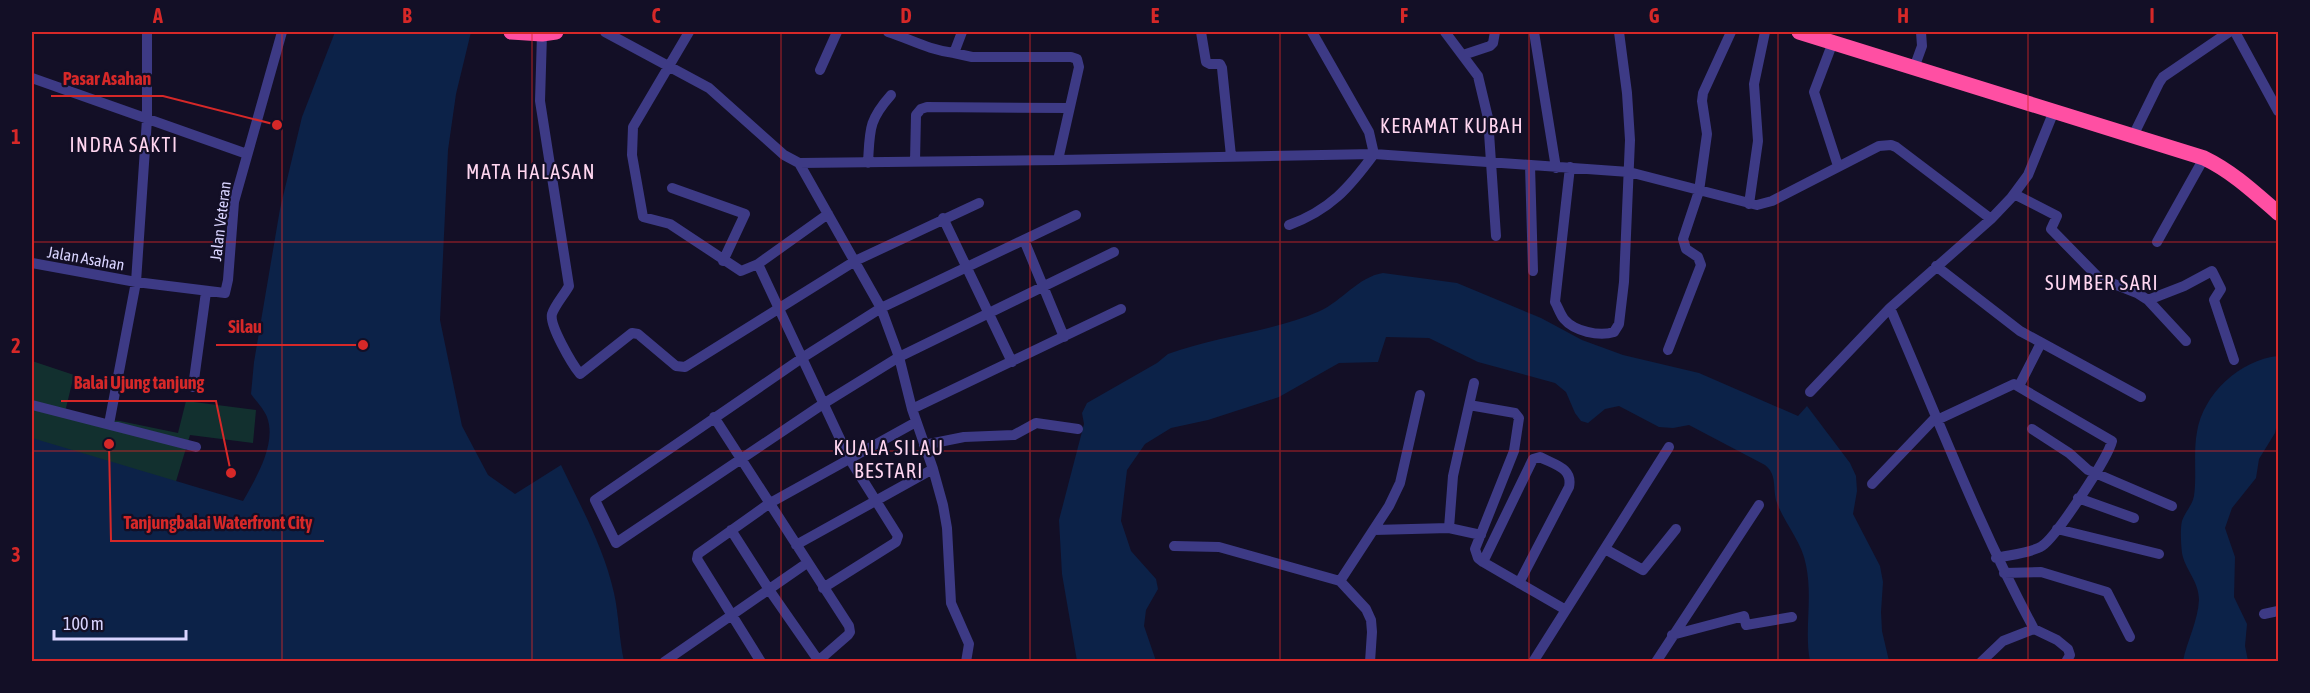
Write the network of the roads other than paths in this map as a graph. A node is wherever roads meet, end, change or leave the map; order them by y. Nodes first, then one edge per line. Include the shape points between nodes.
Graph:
1 (147, 32) edge
2 (282, 32) edge
3 (512, 32) edge
4 (605, 32) edge
5 (689, 32) edge
6 (837, 32) edge
7 (888, 32) edge
8 (962, 32) edge
9 (1200, 32) edge
10 (1312, 32) edge
11 (1445, 32) edge
12 (1495, 32) edge
13 (1534, 32) edge
14 (1619, 32) edge
15 (1731, 32) edge
16 (1766, 32) edge
17 (1798, 32) edge
18 (1921, 32) edge
19 (2229, 32) edge
20 (2249, 32) edge
21 (549, 33) edge
22 (2237, 35) edge
23 (1833, 42) junction
24 (954, 53) junction
25 (1463, 55) junction
26 (668, 66) junction
27 (1914, 68) junction
28 (820, 70) dead end
29 (32, 78) edge
30 (891, 95) dead end
31 (1068, 108) junction
32 (2278, 108) edge
33 (2054, 111) junction
34 (147, 119) junction
35 (2133, 136) junction
36 (246, 154) junction
37 (1374, 154) junction
38 (1231, 156) junction
39 (2204, 158) junction
40 (1058, 160) junction
41 (915, 161) junction
42 (799, 163) junction
43 (868, 163) junction
44 (1492, 163) junction
45 (1530, 165) junction
46 (1838, 166) junction
47 (1570, 167) junction
48 (1556, 168) junction
49 (1629, 172) junction
50 (672, 188) dead end
51 (1699, 191) junction
52 (2014, 194) junction
53 (979, 203) dead end
54 (1749, 204) junction
55 (2278, 213) edge
56 (828, 214) junction
57 (1076, 215) dead end
58 (943, 218) junction
59 (1991, 219) junction
60 (1289, 225) dead end
61 (1496, 236) dead end
62 (1024, 240) junction
63 (2157, 242) dead end
64 (1114, 252) dead end
65 (723, 261) junction
66 (855, 261) junction
67 (32, 263) edge
68 (758, 264) junction
69 (966, 266) junction
70 (1936, 266) junction
71 (1533, 271) dead end
72 (136, 282) junction
73 (1043, 287) junction
74 (206, 292) junction
75 (2148, 300) junction
76 (881, 308) junction
77 (1890, 308) junction
78 (780, 309) junction
79 (1121, 309) dead end
80 (988, 313) junction
81 (1064, 337) junction
82 (2186, 341) dead end
83 (2041, 344) junction
84 (1668, 350) dead end
85 (899, 357) junction
86 (802, 358) junction
87 (2234, 360) dead end
88 (1012, 362) junction
89 (1474, 383) dead end
90 (2019, 386) junction
91 (193, 387) dead end
92 (1810, 392) dead end
93 (1420, 395) dead end
94 (2141, 397) dead end
95 (823, 404) junction
96 (32, 405) edge
97 (1469, 405) junction
98 (912, 409) junction
99 (714, 417) junction
100 (1936, 419) junction
101 (916, 422) junction
102 (109, 424) junction
103 (1078, 429) dead end
104 (2032, 429) dead end
105 (924, 445) junction
106 (196, 447) dead end
107 (1669, 447) dead end
108 (1514, 451) junction
109 (849, 458) junction
110 (742, 459) junction
111 (1533, 459) junction
112 (933, 469) junction
113 (2094, 474) junction
114 (1872, 484) dead end
115 (2078, 498) junction
116 (876, 499) junction
117 (770, 503) junction
118 (1759, 505) dead end
119 (2172, 506) dead end
120 (2134, 518) dead end
121 (1449, 528) junction
122 (1676, 529) dead end
123 (2057, 529) junction
124 (731, 530) junction
125 (1374, 530) junction
126 (1481, 535) junction
127 (796, 545) junction
128 (1174, 546) dead end
129 (1605, 549) junction
130 (2159, 554) dead end
131 (1996, 558) junction
132 (1483, 562) junction
133 (807, 564) junction
134 (2004, 573) junction
135 (1340, 581) junction
136 (1519, 583) junction
137 (823, 588) junction
138 (770, 591) junction
139 (1566, 610) junction
140 (2278, 611) edge
141 (2264, 614) dead end
142 (732, 617) junction
143 (1792, 617) dead end
144 (2034, 628) junction
145 (1672, 635) junction
146 (2130, 637) dead end
147 (818, 661) edge
148 (664, 662) edge
149 (761, 662) edge
150 (966, 662) edge
151 (1370, 662) edge
152 (1533, 662) edge
153 (1656, 662) edge
154 (1981, 662) edge
155 (2066, 662) edge

1 - 34 street
2 - 36 street, Jalan Veteran
3 - 21 highway
4 - 26 street
5 - 26 street
6 - 28 street
7 - 24 street via 917,45
8 - 24 street
9 - 38 street via 1206,62 1220,64 1222,68
10 - 37 street via 1369,132
11 - 25 street
12 - 25 street via 1490,46
13 - 48 street
14 - 49 street via 1630,116
15 - 51 street via 1703,93 1708,127
16 - 54 street via 1754,84 1758,141
17 - 23 highway
18 - 27 street via 1922,46
19 - 35 street via 2163,77
20 - 22 street
21 - 78 street via 540,101 569,286 552,312 551,322 579,373 632,333 681,368
22 - 32 street
23 - 27 highway
23 - 46 street via 1814,92
24 - 31 street via 1077,60 1079,67
25 - 44 street via 1478,76 1488,118
26 - 42 street via 708,88
26 - 65 street via 633,127 632,155 641,213 646,219 670,224
27 - 33 highway
29 - 34 street
30 - 43 street via 870,127
31 - 40 street
31 - 41 street via 921,109 916,115
33 - 35 highway
33 - 52 street via 2028,175
34 - 36 street
34 - 72 street
35 - 39 highway
36 - 74 street, Jalan Veteran via 234,202 227,289 223,294
37 - 38 street
37 - 44 street
37 - 60 street via 1335,199 1314,216
38 - 40 street
39 - 55 highway via 2241,180
39 - 63 street
40 - 41 street
41 - 43 street
42 - 43 street
42 - 56 street
44 - 45 street
44 - 61 street
45 - 48 street
45 - 71 street
46 - 54 street via 1766,204
46 - 59 street via 1879,146 1891,145
47 - 48 street
47 - 49 street
47 - 49 street via 1555,302 1571,325 1607,334 1614,332 1618,324
49 - 51 street
50 - 65 street via 745,214
51 - 54 street
51 - 84 street via 1683,239 1686,249 1698,257 1701,265
52 - 59 street
52 - 75 street via 2057,216 2051,229 2099,278
53 - 58 street
56 - 66 street
56 - 68 street
57 - 62 street
58 - 66 street
58 - 69 street
59 - 70 street
62 - 69 street
62 - 73 street
64 - 73 street
65 - 68 street via 741,271
66 - 76 street
66 - 78 street
67 - 72 street, Jalan Asahan
68 - 78 street
69 - 76 street
69 - 80 street
70 - 77 street
70 - 83 street
72 - 74 street
72 - 102 street
73 - 80 street
73 - 81 street
74 - 91 street
75 - 82 street
75 - 87 street via 2212,271 2221,289 2214,300
76 - 85 street
76 - 86 street
77 - 92 street
77 - 100 street
78 - 86 street
79 - 81 street
80 - 85 street
80 - 88 street
81 - 88 street
83 - 90 street
83 - 94 street
85 - 95 street
85 - 98 street
86 - 95 street
86 - 99 street
88 - 98 street
89 - 97 street
90 - 100 street via 2011,384
90 - 113 street via 2110,440 2112,444
93 - 125 street via 1400,483
95 - 109 street
95 - 110 street
96 - 102 street
97 - 108 street via 1517,414
97 - 121 street via 1453,480
98 - 101 street
99 - 110 street
99 - 110 street via 595,500 616,543
100 - 114 street
100 - 131 street
101 - 105 street
101 - 109 street
102 - 106 street
103 - 105 street via 1036,423 1014,435 964,437
104 - 113 street
105 - 112 street
107 - 129 street
108 - 111 street
108 - 126 street
109 - 116 street
109 - 117 street
110 - 117 street
111 - 132 street
111 - 136 street via 1540,457 1567,471 1570,478
112 - 116 street
112 - 150 street via 947,528 951,603 969,644
113 - 115 street
113 - 119 street
115 - 120 street
115 - 123 street
116 - 127 street
116 - 137 street via 897,533 897,540
117 - 124 street
117 - 127 street
118 - 145 street
121 - 125 street
121 - 126 street
122 - 129 street via 1643,570
123 - 130 street
123 - 131 street via 2038,548
124 - 138 street
124 - 142 street via 698,554 697,559
125 - 135 street
126 - 132 street via 1475,549
127 - 133 street
128 - 135 street via 1219,547
129 - 139 street
131 - 134 street
132 - 136 street
133 - 137 street
133 - 138 street
134 - 144 street
134 - 146 street via 2041,572 2107,592
135 - 151 street via 1371,620
136 - 139 street
137 - 147 street via 850,632
138 - 142 street
138 - 147 street
139 - 152 street
140 - 141 street
142 - 148 street
142 - 149 street
143 - 145 street via 1746,625 1743,613
144 - 154 street via 2003,641
144 - 155 street via 2068,649 2070,656
145 - 153 street

